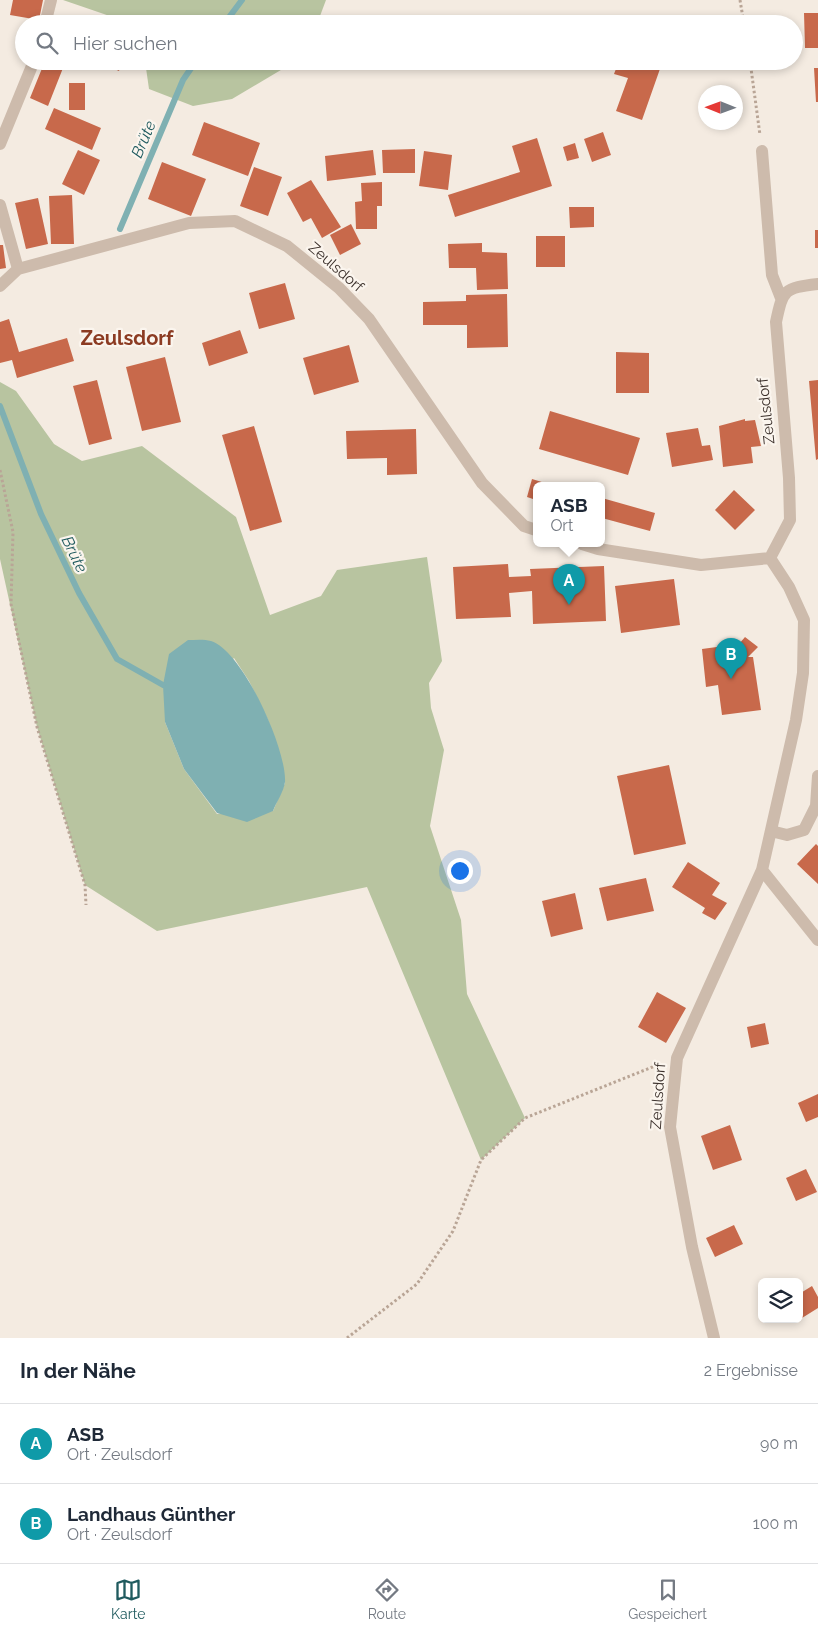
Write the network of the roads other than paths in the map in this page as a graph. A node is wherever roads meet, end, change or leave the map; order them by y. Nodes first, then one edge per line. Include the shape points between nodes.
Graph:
1 (51, 0) edge
2 (47, 15) edge
3 (30, 70) edge
4 (0, 144) edge
5 (762, 151) road end
6 (0, 205) edge
7 (18, 269) junction
8 (818, 284) edge
9 (0, 286) edge
10 (781, 298) junction
11 (533, 529) edge
12 (592, 547) edge
13 (770, 558) junction
14 (818, 776) edge
15 (771, 831) junction
16 (762, 870) junction
17 (818, 940) edge
18 (714, 1338) edge

1 - 2 street
3 - 4 street
5 - 10 street via 772,275
6 - 7 street
7 - 9 street, Zeulsdorf
7 - 11 street, Zeulsdorf via 190,223 236,221 287,246 339,288 369,319 482,483 524,526
8 - 10 street via 792,287
10 - 13 street, Zeulsdorf via 776,322 790,520
12 - 13 street via 701,565
13 - 15 street, Zeulsdorf via 789,587 804,620 803,673 796,720
14 - 15 street via 816,806 804,830 787,835
15 - 16 street, Zeulsdorf
16 - 17 street
16 - 18 street, Zeulsdorf via 677,1058 670,1127 692,1246

